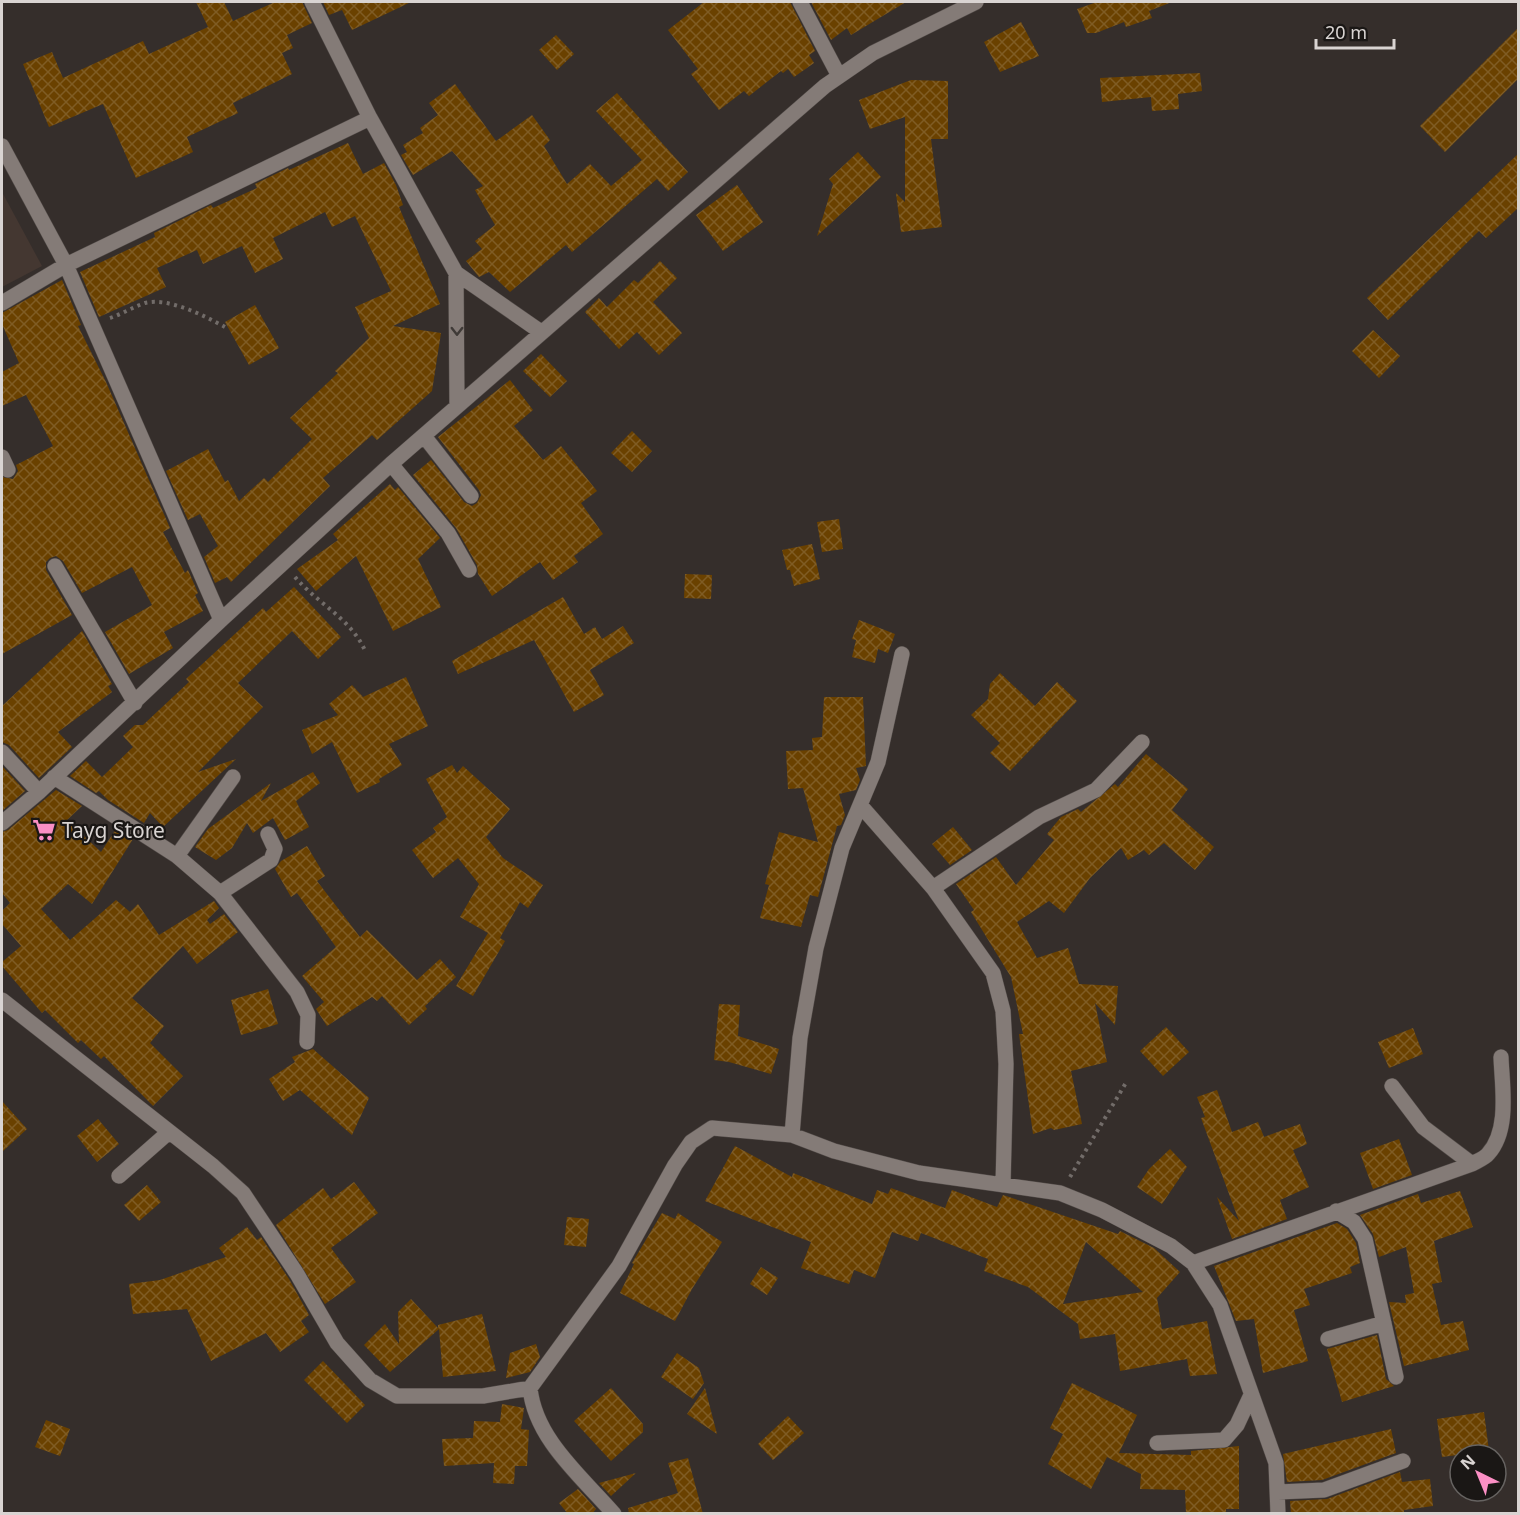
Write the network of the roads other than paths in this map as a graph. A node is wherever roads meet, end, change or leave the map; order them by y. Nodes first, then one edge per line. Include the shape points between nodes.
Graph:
1 (312, 2) edge
2 (800, 2) edge
3 (976, 2) edge
4 (839, 76) junction
5 (370, 118) junction
6 (2, 146) edge
7 (66, 265) junction
8 (456, 273) junction
9 (2, 303) edge
10 (541, 332) junction
11 (457, 406) junction
12 (424, 436) junction
13 (391, 464) junction
14 (471, 496) dead end
15 (55, 566) dead end
16 (469, 570) dead end
17 (221, 620) junction
18 (902, 654) dead end
19 (135, 703) junction
20 (1142, 742) dead end
21 (2, 752) edge
22 (54, 777) junction
23 (233, 777) dead end
24 (39, 792) junction
25 (861, 806) junction
26 (2, 824) edge
27 (268, 834) dead end
28 (177, 856) junction
29 (933, 888) junction
30 (220, 892) junction
31 (2, 1000) edge
32 (307, 1042) dead end
33 (1501, 1057) dead end
34 (1392, 1086) dead end
35 (170, 1132) junction
36 (792, 1135) junction
37 (1472, 1164) junction
38 (119, 1176) dead end
39 (1003, 1185) junction
40 (1336, 1211) junction
41 (1193, 1263) junction
42 (1384, 1323) junction
43 (1328, 1339) dead end
44 (1396, 1377) dead end
45 (530, 1388) junction
46 (1251, 1395) junction
47 (1157, 1443) dead end
48 (1403, 1461) dead end
49 (1278, 1492) junction
50 (614, 1514) edge
51 (1278, 1514) edge

1 - 5 street
2 - 4 street
3 - 4 street via 918,28
4 - 10 street
5 - 7 street
5 - 8 street
6 - 7 street
7 - 9 street
7 - 17 street
8 - 10 street
8 -> 11 street
10 - 11 street
11 - 12 street
12 - 13 street
12 - 14 street
13 - 16 street via 448,533
13 - 17 street
15 - 19 street
17 - 19 street
18 - 25 street via 878,762
19 - 22 street
20 - 29 street via 1095,790 1039,817
21 - 24 street
22 - 24 street
22 - 28 street
23 - 28 street
24 - 26 street
25 - 29 street
25 - 36 street via 842,848 816,948 800,1038
27 - 30 street via 275,849 272,860
28 - 30 street
29 - 39 street via 993,973 1003,1011
30 - 32 street via 297,992 308,1015
31 - 35 street
33 - 37 street via 1503,1108 1498,1138 1488,1155
34 - 37 street via 1423,1127
35 - 38 street
35 - 45 street via 243,1193 337,1343 370,1380 397,1396 483,1396
36 - 39 street via 834,1151 919,1173
36 - 45 street via 712,1128 691,1142 619,1266
37 - 40 street
39 - 41 street via 1060,1193 1102,1210 1171,1246
40 - 41 street
40 - 42 street via 1354,1222 1365,1239
41 - 46 street via 1220,1305
42 - 43 street
42 - 44 street
45 - 50 street via 532,1408 543,1431
46 - 47 street via 1237,1425 1224,1440
46 - 49 street via 1276,1463
48 - 49 street via 1324,1490
49 - 51 street

